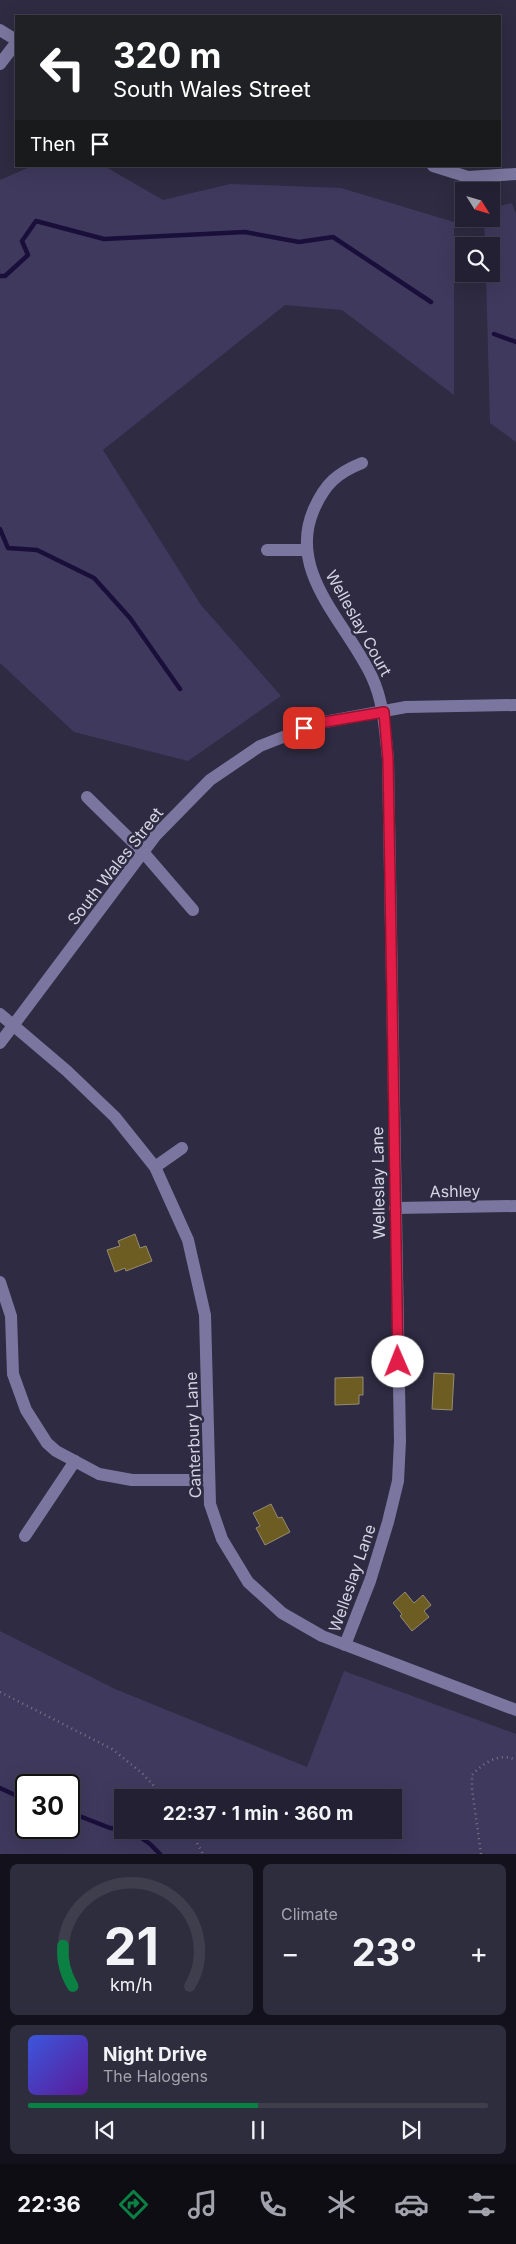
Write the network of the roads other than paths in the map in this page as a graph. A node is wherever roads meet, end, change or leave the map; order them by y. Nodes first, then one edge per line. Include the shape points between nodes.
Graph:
1 (0, 30) edge
2 (15, 40) edge
3 (15, 42) edge
4 (0, 64) edge
5 (436, 167) edge
6 (516, 174) edge
7 (362, 463) dead end
8 (267, 550) dead end
9 (306, 550) junction
10 (516, 705) edge
11 (384, 712) junction
12 (87, 797) dead end
13 (143, 852) junction
14 (193, 910) dead end
15 (0, 1014) edge
16 (14, 1025) junction
17 (0, 1043) edge
18 (182, 1148) dead end
19 (156, 1167) junction
20 (516, 1206) edge
21 (395, 1208) junction
22 (0, 1282) edge
23 (75, 1461) junction
24 (208, 1480) junction
25 (25, 1536) dead end
26 (345, 1645) junction
27 (516, 1710) edge

1 - 2 street
3 - 4 street
5 - 6 street via 468,177
7 - 9 street, Welleslay Court via 344,470 330,481 309,521
8 - 9 street
9 - 11 street, Welleslay Court via 328,605 362,655
10 - 11 street, South Wales Street via 406,707
11 - 13 street, South Wales Street via 319,723 260,746 210,780
11 - 21 street, Welleslay Lane via 388,759
12 - 13 street
13 - 14 street
13 - 16 street, South Wales Street
15 - 16 street, Canterbury Lane
16 - 17 street, South Wales Street
16 - 19 street, Canterbury Lane via 115,1117
18 - 19 street
19 - 24 street, Canterbury Lane via 188,1240 205,1315 210,1422
20 - 21 street, Ashley
21 - 26 street, Welleslay Lane via 398,1481 370,1581
22 - 23 street via 11,1316 13,1374 26,1410 47,1443
23 - 24 street via 99,1474 132,1480
23 - 25 street
24 - 26 street, Canterbury Lane via 210,1504 222,1539 248,1582 301,1626
26 - 27 street, Canterbury Lane

